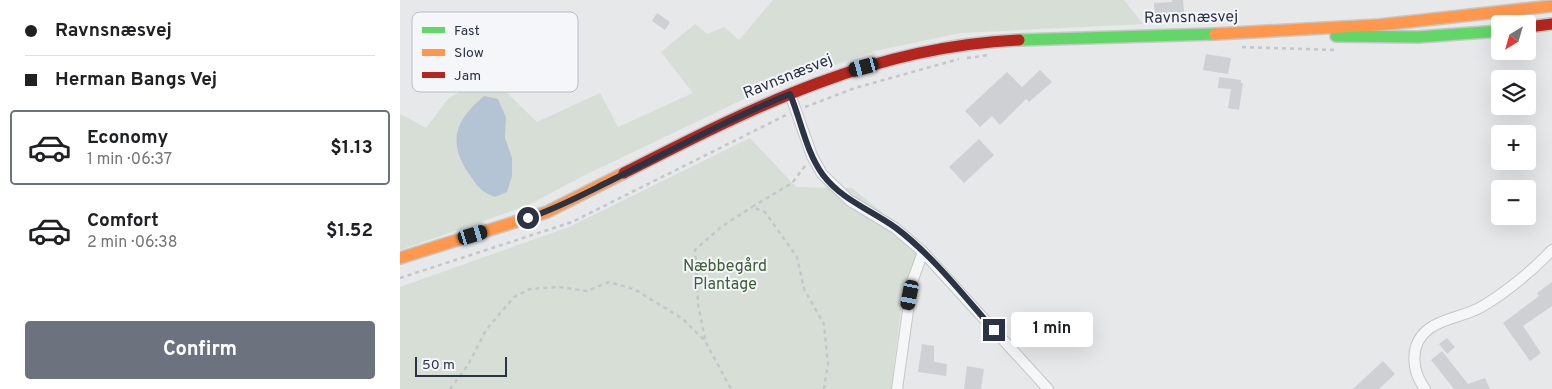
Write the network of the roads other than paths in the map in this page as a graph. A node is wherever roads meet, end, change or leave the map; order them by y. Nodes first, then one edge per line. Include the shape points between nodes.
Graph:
1 (1552, 6) edge
2 (1552, 24) edge
3 (1536, 26) edge
4 (1491, 31) edge
5 (1276, 32) junction
6 (790, 94) junction
7 (1552, 250) edge
8 (923, 252) junction
9 (400, 258) edge
10 (897, 389) edge
11 (1048, 389) edge
12 (1425, 389) edge

1 - 5 main road, Ravnsnæsvej via 1379,26
2 - 3 main road
4 - 5 main road, Ravnsnæsvej via 1383,38
5 - 6 main road, Ravnsnæsvej via 976,42 866,66
6 - 8 street via 812,156 822,174 849,200 895,228
6 - 9 main road, Ravnsnæsvej via 745,112 547,212
7 - 12 street via 1525,278 1489,302 1430,328 1419,340 1413,367
8 - 10 street via 912,282
8 - 11 street

